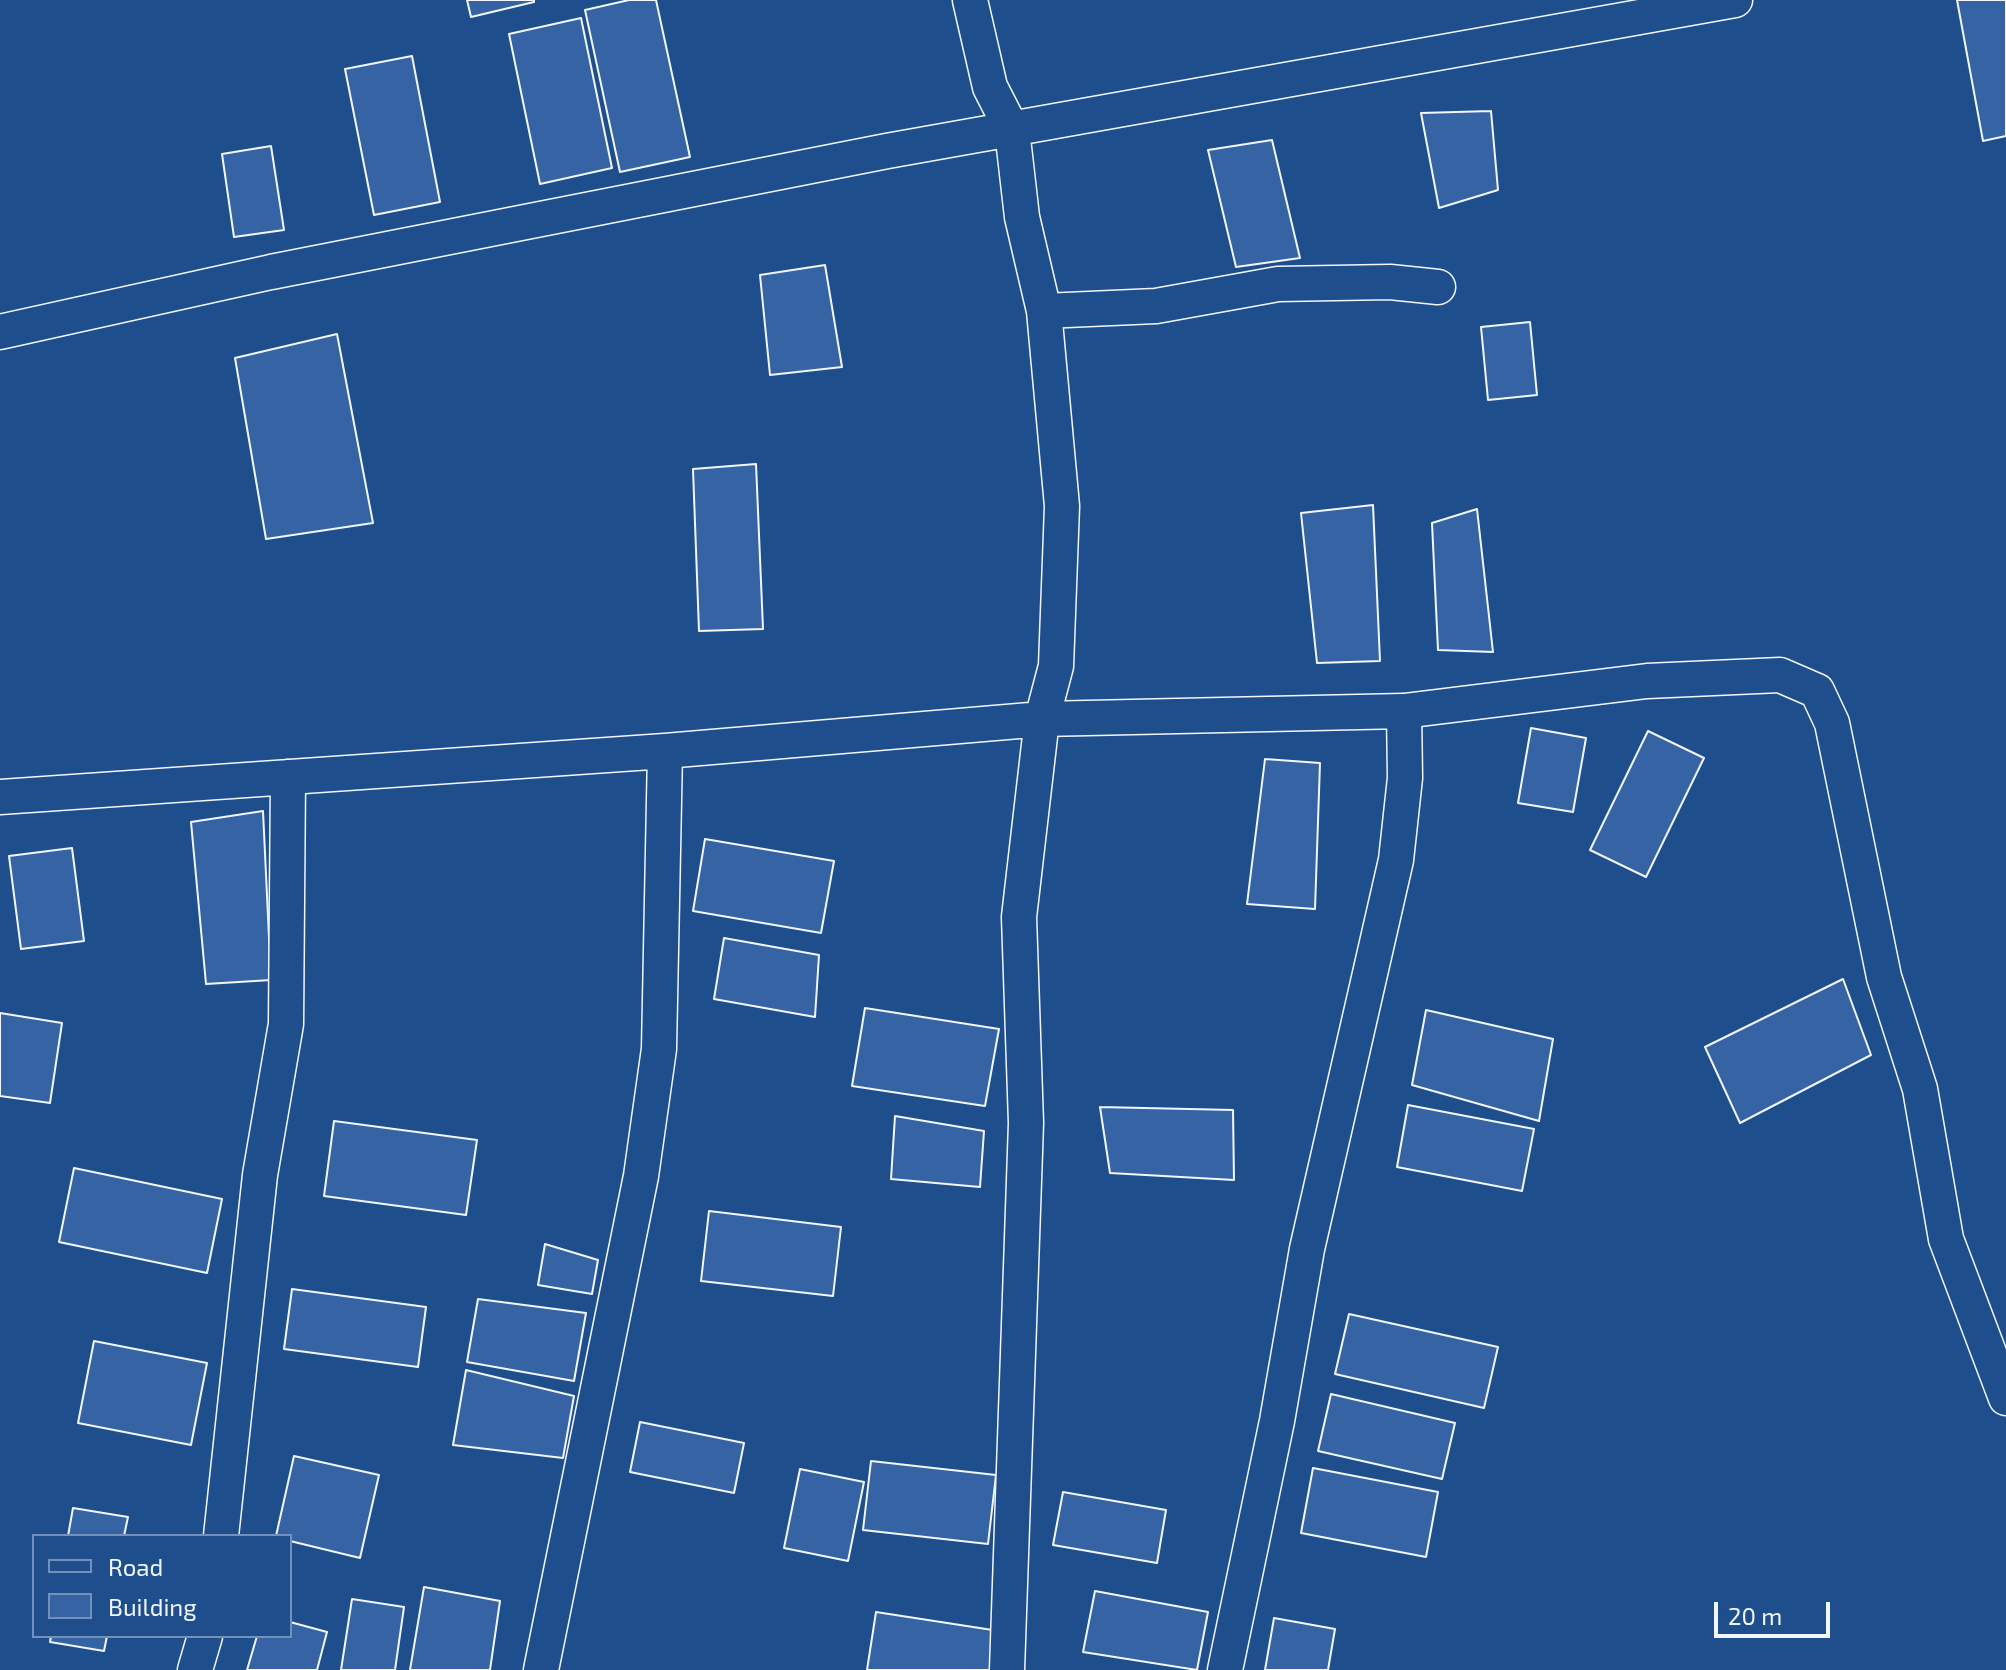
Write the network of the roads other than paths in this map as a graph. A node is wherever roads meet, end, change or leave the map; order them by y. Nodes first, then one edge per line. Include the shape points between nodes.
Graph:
1 (970, 0) edge
2 (1735, 0) edge
3 (1012, 130) junction
4 (1438, 287) dead end
5 (1044, 311) junction
6 (0, 332) edge
7 (1404, 711) junction
8 (1042, 719) junction
9 (665, 751) junction
10 (288, 777) junction
11 (0, 797) edge
12 (2006, 1398) edge
13 (221, 1534) edge
14 (204, 1638) edge
15 (195, 1670) edge
16 (541, 1670) edge
17 (1007, 1670) edge
18 (1225, 1670) edge

1 - 3 street via 990,87
2 - 3 street
3 - 5 street via 1022,217
3 - 6 street via 271,272
4 - 5 street via 1390,282 1278,284 1156,306
5 - 8 street via 1062,506 1056,666
7 - 8 street
7 - 12 street via 1662,680 1780,675 1817,691 1837,739 1884,977 1920,1089 1946,1239
7 - 18 street via 1405,778 1396,860 1307,1249
8 - 9 street
8 - 17 street via 1019,917 1026,1123
9 - 10 street
9 - 16 street via 659,1049 641,1176
10 - 11 street
10 - 13 street via 286,1024 260,1175
14 - 15 street

